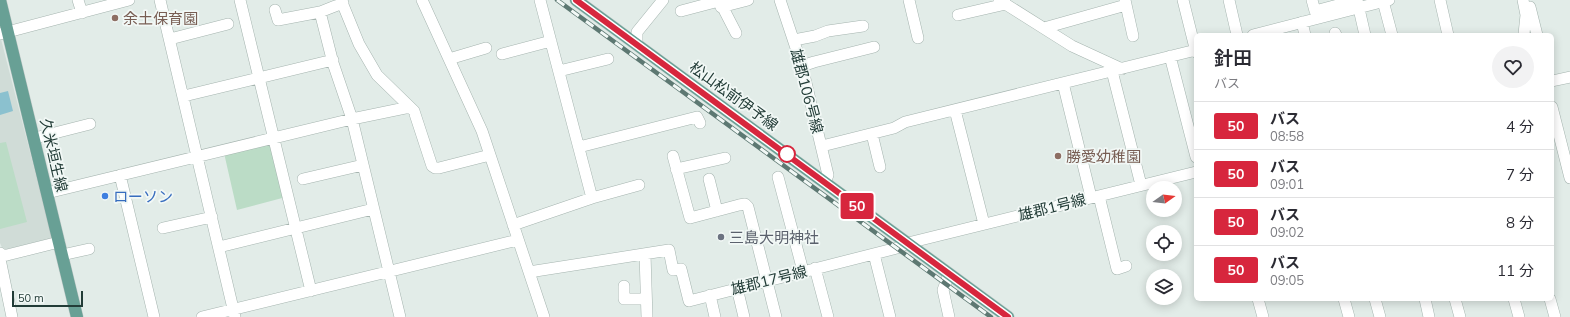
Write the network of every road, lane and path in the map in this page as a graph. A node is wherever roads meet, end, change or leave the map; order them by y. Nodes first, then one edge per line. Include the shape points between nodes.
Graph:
1 (0, 0) edge
2 (78, 0) edge
3 (129, 0) edge
4 (160, 0) edge
5 (240, 0) edge
6 (422, 0) edge
7 (540, 0) edge
8 (576, 0) edge
9 (664, 0) edge
10 (748, 0) edge
11 (780, 0) edge
12 (909, 0) edge
13 (1183, 0) edge
14 (1229, 0) edge
15 (1312, 0) edge
16 (1440, 0) edge
17 (342, 1) edge
18 (1386, 1) edge
19 (1002, 2) edge
20 (1125, 2) edge
21 (720, 3) edge
22 (1357, 3) edge
23 (1532, 9) edge
24 (275, 10) dead end
25 (681, 11) dead end
26 (320, 12) junction
27 (82, 13) junction
28 (958, 15) dead end
29 (1302, 22) junction
30 (228, 24) dead end
31 (863, 26) dead end
32 (1044, 28) junction
33 (736, 32) dead end
34 (4, 33) edge
35 (1237, 33) edge
36 (1261, 33) edge
37 (1305, 33) edge
38 (1364, 33) edge
39 (1392, 33) edge
40 (1448, 33) edge
41 (1524, 33) edge
42 (1537, 33) edge
43 (1133, 36) dead end
44 (918, 38) dead end
45 (170, 39) junction
46 (794, 40) junction
47 (551, 41) junction
48 (1194, 43) edge
49 (637, 44) junction
50 (874, 47) dead end
51 (486, 48) dead end
52 (1194, 51) edge
53 (502, 54) dead end
54 (1170, 56) junction
55 (449, 59) junction
56 (608, 59) dead end
57 (333, 60) junction
58 (802, 66) junction
59 (1117, 70) junction
60 (559, 72) junction
61 (1570, 77) edge
62 (259, 78) junction
63 (1554, 81) edge
64 (1063, 83) junction
65 (184, 96) junction
66 (410, 107) junction
67 (955, 110) junction
68 (1554, 115) edge
69 (352, 119) junction
70 (90, 124) dead end
71 (700, 124) dead end
72 (872, 134) junction
73 (35, 138) junction
74 (274, 138) junction
75 (822, 146) junction
76 (579, 147) junction
77 (1194, 149) edge
78 (198, 155) junction
79 (490, 155) junction
80 (673, 156) dead end
81 (718, 156) dead end
82 (363, 165) junction
83 (880, 166) dead end
84 (676, 168) junction
85 (1194, 172) edge
86 (120, 174) junction
87 (778, 177) dead end
88 (709, 178) dead end
89 (1570, 178) edge
90 (303, 179) dead end
91 (825, 182) junction
92 (639, 185) dead end
93 (1141, 185) junction
94 (47, 193) junction
95 (1095, 196) junction
96 (592, 198) junction
97 (374, 208) junction
98 (717, 211) junction
99 (212, 217) junction
100 (984, 224) junction
101 (513, 225) junction
102 (163, 228) dead end
103 (296, 228) junction
104 (518, 240) junction
105 (59, 242) junction
106 (908, 243) junction
107 (219, 247) junction
108 (89, 249) dead end
109 (645, 254) junction
110 (874, 254) junction
111 (62, 255) junction
112 (0, 257) edge
113 (1126, 266) dead end
114 (815, 268) junction
115 (803, 271) junction
116 (389, 272) junction
117 (529, 272) junction
118 (949, 274) junction
119 (767, 280) junction
120 (624, 286) dead end
121 (737, 288) junction
122 (311, 291) junction
123 (710, 295) junction
124 (646, 299) junction
125 (1259, 301) edge
126 (1345, 301) edge
127 (1376, 301) edge
128 (1425, 301) edge
129 (1456, 301) edge
130 (1515, 301) edge
131 (1551, 301) edge
132 (234, 313) edge
133 (12, 317) edge
134 (77, 317) edge
135 (154, 317) edge
136 (202, 317) edge
137 (400, 317) edge
138 (544, 317) edge
139 (647, 317) edge
140 (715, 317) edge
141 (744, 317) edge
142 (776, 317) edge
143 (828, 317) edge
144 (890, 317) edge
145 (949, 317) edge
146 (1008, 317) edge
147 (1263, 317) edge
148 (1349, 317) edge
149 (1380, 317) edge
150 (1429, 317) edge
151 (1460, 317) edge
152 (1519, 317) edge
153 (1555, 317) edge

1 - 34 main road, 久米垣生線
2 - 27 street
3 - 27 street
4 - 45 street
5 - 62 street
6 - 55 street
7 - 47 street
8 - 49 main road, 松山松前伊予線
9 - 49 street via 637,32
10 - 21 street
11 - 46 street, 雄郡106号線
12 - 44 street
13 - 48 street
14 - 35 street
15 - 22 street via 1315,11
16 - 40 street
17 - 26 street
17 - 66 street via 359,44 374,72
18 - 22 street
18 - 39 street
19 - 28 street
19 - 32 street
20 - 32 street
20 - 43 street
21 - 25 street
21 - 33 street
22 - 29 street
22 - 38 street
23 - 41 street via 1526,15
23 - 42 street
24 - 26 street via 278,20
26 - 57 street
27 - 34 street
29 - 36 street
29 - 37 street
30 - 45 street
31 - 46 street via 828,30 815,36
32 - 59 street
34 - 73 main road, 久米垣生線
45 - 65 street
46 - 58 street, 雄郡106号線
47 - 53 street
47 - 60 street
49 - 91 main road, 松山松前伊予線
50 - 58 street via 838,60
51 - 55 street
52 - 54 street
54 - 59 street
54 - 77 street
55 - 79 street via 482,131
56 - 60 street
57 - 62 street
57 - 69 street
58 - 75 street, 雄郡106号線
59 - 64 street
59 - 93 street
60 - 76 street
61 - 63 street
62 - 65 street
62 - 74 street
64 - 67 street
64 - 95 street
65 - 78 street
66 - 69 street
66 - 79 street via 418,118 430,162 435,168
67 - 72 street via 904,122 894,128
67 - 100 street
68 - 89 street
69 - 74 street
69 - 82 street
70 - 73 street
71 - 76 street via 697,117
72 - 75 street
72 - 83 street
73 - 94 main road, 久米垣生線
74 - 78 street
74 - 103 street
75 - 91 street, 雄郡106号線 via 828,175
76 - 96 street
78 - 86 street
78 - 99 street
79 - 101 street
80 - 84 street
81 - 84 street
82 - 90 street
82 - 97 street
84 - 98 street via 690,218
85 - 93 street, 雄郡1号線
86 - 94 street
86 - 135 street
87 - 115 street
88 - 98 street
91 - 106 main road, 松山松前伊予線
92 - 96 street
93 - 95 street, 雄郡1号線
94 - 105 main road, 久米垣生線
95 - 100 street, 雄郡1号線
95 - 113 street via 1103,234 1116,269
96 - 101 street
97 - 103 street
97 - 116 street
98 - 119 street via 745,204 748,206
99 - 102 street
99 - 107 street
100 - 106 street, 雄郡1号線
101 - 104 street
103 - 107 street
103 - 122 street
104 - 116 street
104 - 117 street
105 - 111 main road, 久米垣生線
105 - 112 street
106 - 110 street, 雄郡17号線
106 - 118 main road, 松山松前伊予線
107 - 132 street
108 - 111 street
109 - 117 street
109 - 123 street, 雄郡17号線 via 669,250 673,270 681,269 689,301
109 - 124 street
110 - 114 street, 雄郡17号線
110 - 144 street
111 - 134 main road, 久米垣生線
112 - 133 street
114 - 115 street, 雄郡17号線
114 - 143 street
115 - 119 street, 雄郡17号線
116 - 122 street
116 - 137 street
117 - 138 street
118 - 145 street via 942,290
118 - 146 main road, 松山松前伊予線
119 - 121 street, 雄郡17号線
119 - 142 street
120 - 124 street via 624,299
121 - 123 street, 雄郡17号線
121 - 141 street
122 - 132 street
123 - 140 street
124 - 139 street
125 - 147 street
126 - 148 street
127 - 149 street
128 - 150 street
129 - 151 street
130 - 152 street
131 - 153 street
132 - 136 street

